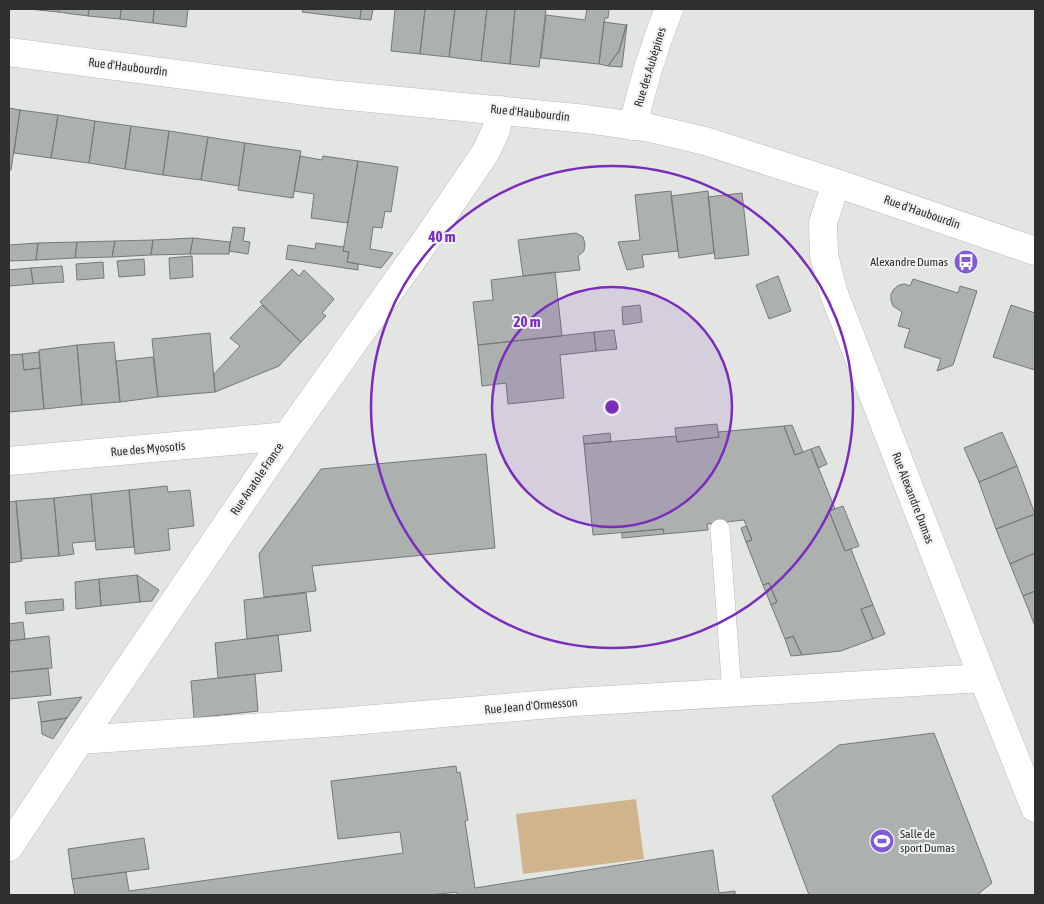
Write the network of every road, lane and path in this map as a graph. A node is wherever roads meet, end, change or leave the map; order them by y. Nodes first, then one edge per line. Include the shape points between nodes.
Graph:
1 (669, 9) edge
2 (9, 52) edge
3 (500, 110) junction
4 (632, 126) junction
5 (836, 183) junction
6 (1035, 251) edge
7 (287, 436) junction
8 (9, 461) edge
9 (720, 529) dead end
10 (983, 678) junction
11 (732, 693) junction
12 (80, 740) junction
13 (1035, 808) edge
14 (9, 847) edge

1 - 4 street, Rue des Aubépines via 640,92
2 - 3 street, Rue d'Haubourdin via 328,94
3 - 4 street, Rue d'Haubourdin
3 - 7 street, Rue Anatole France via 496,130 486,152
4 - 5 street, Rue d'Haubourdin via 705,141
5 - 6 street, Rue d'Haubourdin
5 - 10 street, Rue Alexandre Dumas via 823,223 824,255 833,291
7 - 8 street, Rue des Myosotis
7 - 12 street, Rue Anatole France
9 - 11 lane
10 - 11 street, Rue Jean d'Ormesson
10 - 13 street, Rue Alexandre Dumas
11 - 12 street, Rue Jean d'Ormesson
12 - 14 street, Rue Anatole France

